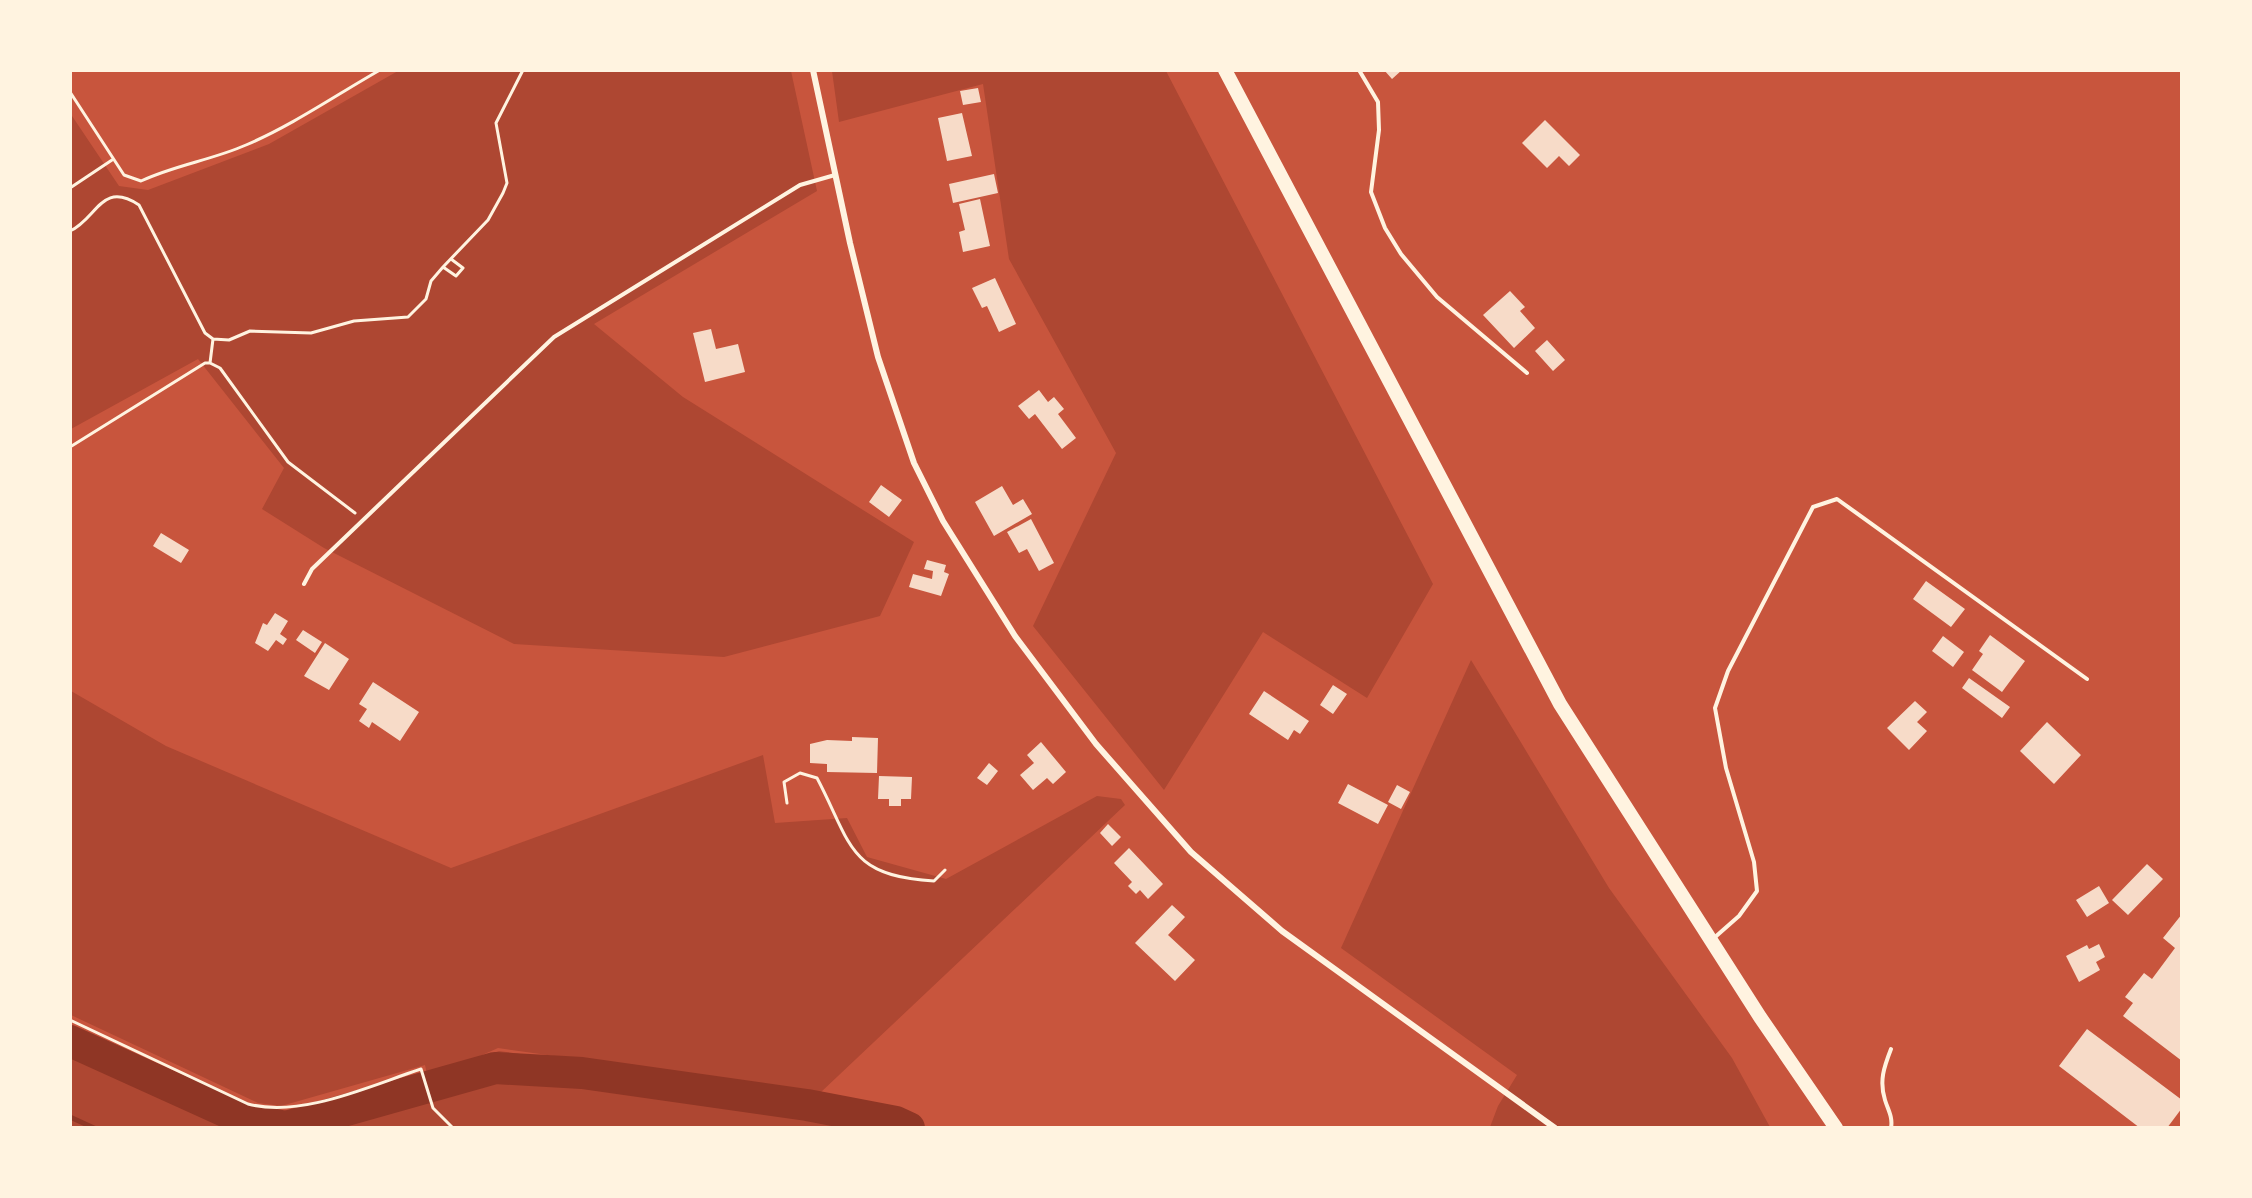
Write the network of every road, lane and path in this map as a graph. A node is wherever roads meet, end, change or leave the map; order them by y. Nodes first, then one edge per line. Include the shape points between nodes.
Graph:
1 (380, 70) edge
2 (523, 70) edge
3 (813, 70) edge
4 (1225, 70) edge
5 (1359, 70) edge
6 (70, 92) edge
7 (112, 160) junction
8 (836, 176) junction
9 (70, 188) edge
10 (70, 231) edge
11 (451, 259) junction
12 (443, 267) junction
13 (213, 339) junction
14 (210, 363) junction
15 (1527, 373) dead end
16 (70, 447) edge
17 (363, 520) junction
18 (304, 584) dead end
19 (2087, 679) dead end
20 (787, 803) dead end
21 (945, 870) dead end
22 (1711, 941) junction
23 (70, 1020) edge
24 (1891, 1050) dead end
25 (453, 1128) edge
26 (1554, 1128) edge
27 (1836, 1128) edge
28 (1891, 1128) edge

1 - 7 path via 258,140 231,151 167,169 141,181 124,175
2 - 11 path via 496,123 507,183 488,220
3 - 8 street
4 - 22 highway via 1560,704
5 - 15 lane via 1378,102 1379,130 1371,192 1385,228 1437,297
6 - 7 path
7 - 9 path
8 - 17 lane via 800,185 554,337
8 - 26 street via 878,357 914,463 954,539 1015,636 1096,744 1172,833 1240,896
10 - 13 path via 80,227 104,200 117,196 139,205 205,333
11 - 12 path
11 - 12 path via 463,268 456,276
12 - 13 path via 431,281 426,299 408,317 354,321 311,333 249,331 229,340
13 - 14 path
14 - 16 path
14 - 17 path via 220,368 288,462
17 - 18 lane via 312,569
19 - 22 lane via 1837,499 1813,507 1728,670 1715,708 1726,768 1754,862 1757,891 1739,916
20 - 21 path via 784,782 800,773 817,777 852,851 870,867 911,880 934,881
22 - 27 highway
23 - 25 path via 248,1104 283,1109 421,1069 432,1108
24 - 28 lane via 1881,1074

